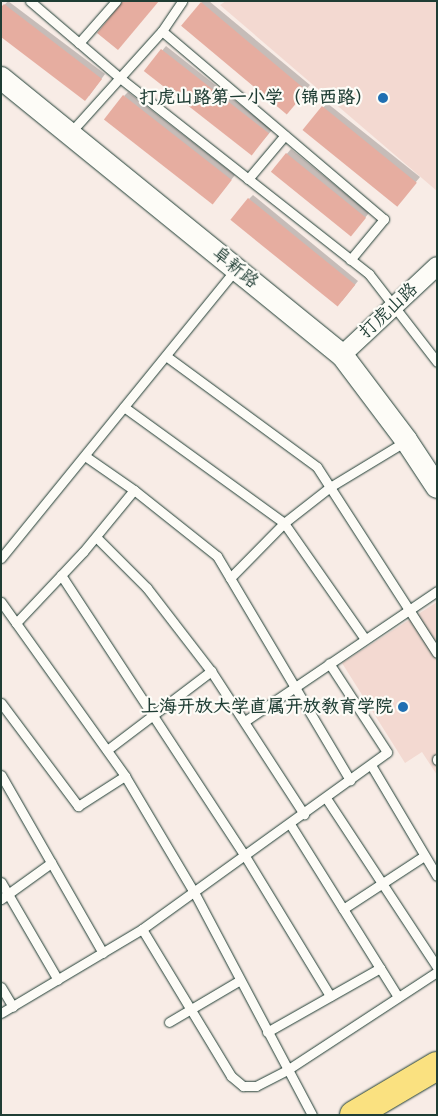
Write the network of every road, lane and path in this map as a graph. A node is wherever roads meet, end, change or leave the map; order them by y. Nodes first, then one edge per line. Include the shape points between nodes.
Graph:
1 (30, 1) edge
2 (116, 1) edge
3 (182, 1) edge
4 (162, 31) junction
5 (78, 42) junction
6 (120, 78) junction
7 (2, 80) edge
8 (70, 133) junction
9 (285, 135) junction
10 (248, 179) junction
11 (350, 260) junction
12 (437, 266) edge
13 (236, 269) junction
14 (394, 306) junction
15 (342, 355) junction
16 (166, 356) junction
17 (437, 362) edge
18 (124, 407) junction
19 (406, 440) junction
20 (85, 456) junction
21 (330, 487) junction
22 (437, 487) edge
23 (134, 490) junction
24 (284, 523) junction
25 (96, 537) junction
26 (1, 558) edge
27 (61, 575) junction
28 (230, 578) junction
29 (437, 591) edge
30 (1, 602) edge
31 (409, 610) junction
32 (16, 623) junction
33 (365, 639) junction
34 (437, 653) edge
35 (329, 663) junction
36 (211, 671) junction
37 (294, 688) junction
38 (1, 703) edge
39 (154, 715) junction
40 (245, 721) junction
41 (106, 750) junction
42 (371, 765) junction
43 (125, 776) junction
44 (2, 777) edge
45 (350, 780) junction
46 (326, 798) junction
47 (304, 814) junction
48 (290, 824) junction
49 (245, 856) junction
50 (424, 856) junction
51 (51, 863) junction
52 (437, 876) edge
53 (1, 882) edge
54 (382, 883) junction
55 (194, 892) junction
56 (5, 897) edge
57 (343, 909) junction
58 (142, 929) junction
59 (103, 953) junction
60 (437, 967) edge
61 (380, 968) junction
62 (437, 972) edge
63 (58, 980) junction
64 (240, 980) junction
65 (1, 987) edge
66 (330, 996) junction
67 (398, 997) junction
68 (13, 1006) junction
69 (190, 1010) junction
70 (1, 1013) edge
71 (169, 1022) dead end
72 (267, 1032) junction
73 (437, 1066) edge
74 (288, 1070) junction
75 (437, 1087) edge
76 (312, 1115) edge
77 (354, 1115) edge
78 (390, 1115) edge

1 - 5 lane
2 - 5 lane
3 - 4 lane
4 - 6 lane
4 - 9 lane
5 - 6 lane
6 - 8 lane
6 - 10 lane
7 - 8 street, 阜新路
8 - 13 street, 阜新路
9 - 10 lane
9 - 11 lane via 384,219
10 - 11 lane
11 - 14 lane via 369,274
12 - 14 street, 打虎山路
13 - 15 street, 阜新路
13 - 16 lane
14 - 15 street, 打虎山路
14 - 17 lane
15 - 19 street, 阜新路
16 - 18 lane
16 - 21 lane via 317,467
18 - 20 lane
18 - 24 lane
19 - 21 lane
19 - 22 street, 阜新路
20 - 23 lane
20 - 26 lane
21 - 24 lane
21 - 31 lane
23 - 25 lane
23 - 28 lane via 216,556
24 - 28 lane
24 - 33 lane
25 - 27 lane
25 - 36 lane via 147,588
27 - 32 lane
27 - 39 lane
28 - 37 lane
29 - 31 lane
30 - 32 lane
31 - 33 lane
31 - 34 lane
32 - 41 lane
33 - 35 lane
35 - 37 lane
35 - 42 lane via 387,752
36 - 39 lane
36 - 40 lane
37 - 40 lane
37 - 45 lane
38 - 43 lane via 78,806
39 - 41 lane
39 - 49 lane
40 - 47 lane
41 - 43 lane
42 - 45 lane
42 - 50 lane
43 - 55 lane
44 - 51 lane
45 - 46 lane
46 - 47 lane
46 - 54 lane
47 - 48 lane
48 - 49 lane
48 - 57 lane
49 - 55 lane
49 - 66 lane
50 - 52 lane
50 - 54 lane
51 - 56 lane
51 - 59 lane
53 - 56 lane
54 - 57 lane
54 - 60 lane
55 - 58 lane
55 - 64 lane
56 - 63 lane
57 - 61 lane
58 - 59 lane
58 - 69 lane
59 - 63 lane
61 - 66 lane
61 - 67 lane
62 - 67 lane
63 - 68 lane
64 - 69 lane
64 - 72 lane
65 - 68 lane
66 - 72 lane
67 - 74 lane
68 - 70 lane
69 - 71 lane
69 - 74 lane via 231,1076 243,1086 256,1086
72 - 74 lane
73 - 77 main road
74 - 76 lane
75 - 78 main road

